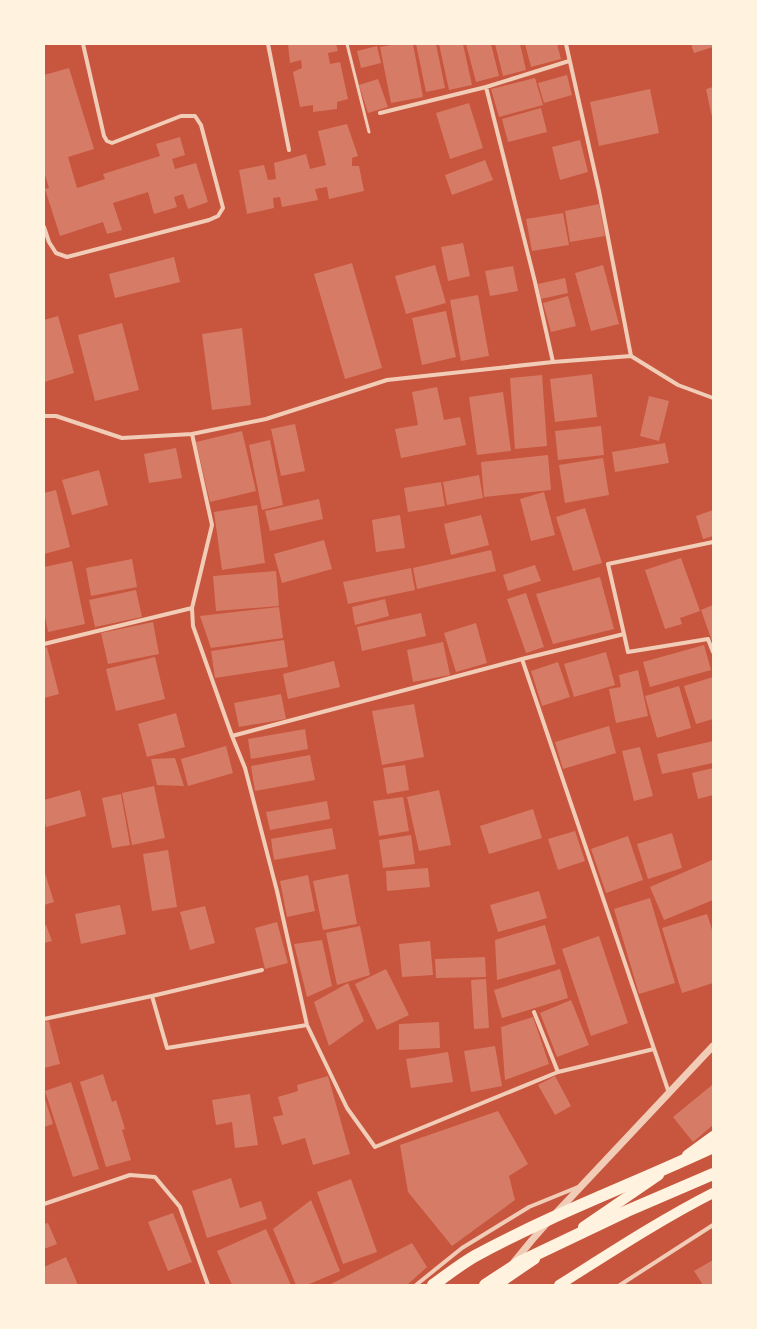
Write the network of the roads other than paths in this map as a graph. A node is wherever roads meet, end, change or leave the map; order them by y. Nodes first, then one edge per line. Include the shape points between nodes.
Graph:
1 (83, 44) edge
2 (268, 44) edge
3 (347, 44) edge
4 (566, 44) edge
5 (569, 61) junction
6 (486, 87) junction
7 (380, 113) dead end
8 (369, 132) dead end
9 (289, 150) dead end
10 (44, 226) edge
11 (631, 356) junction
12 (553, 362) junction
13 (713, 398) edge
14 (44, 416) edge
15 (192, 434) junction
16 (713, 542) edge
17 (192, 608) junction
18 (624, 634) junction
19 (44, 644) edge
20 (713, 652) edge
21 (522, 659) junction
22 (232, 736) junction
23 (262, 970) dead end
24 (152, 996) junction
25 (534, 1012) dead end
26 (44, 1019) edge
27 (307, 1025) junction
28 (713, 1046) edge
29 (654, 1049) junction
30 (558, 1072) junction
31 (669, 1093) junction
32 (713, 1136) edge
33 (713, 1146) edge
34 (713, 1174) edge
35 (584, 1185) junction
36 (713, 1193) edge
37 (44, 1204) edge
38 (713, 1226) edge
39 (208, 1285) edge
40 (416, 1285) edge
41 (433, 1285) edge
42 (485, 1285) edge
43 (497, 1285) edge
44 (559, 1285) edge
45 (620, 1285) edge

1 - 10 street via 107,141 112,143 181,116 195,116 201,125 223,208 218,216 209,220 67,257 56,253
2 - 9 street
3 - 8 lane
4 - 5 street
5 - 6 street
5 - 11 street via 599,191
6 - 7 street
6 - 12 street
11 - 12 street
11 - 13 street via 678,385
12 - 15 street via 387,380 266,418
14 - 15 street via 56,416 122,438
15 - 17 street via 212,525
16 - 18 street via 608,564
17 - 19 street
17 - 22 street via 193,626
18 - 20 street via 628,652 708,639
18 - 21 street
21 - 22 street
21 - 29 street
22 - 27 street via 245,768 278,891
23 - 24 street
24 - 26 street
24 - 27 street via 167,1048
25 - 30 street
27 - 30 street via 347,1108 375,1147
28 - 31 street
29 - 30 street
29 - 31 street
31 - 35 street
32 - 43 main road via 617,1205
33 - 41 highway via 566,1211 474,1256
34 - 42 highway via 627,1211 520,1262
35 - 40 street via 522,1211 462,1248
35 - 43 street via 532,1240
36 - 44 main road via 631,1239
37 - 39 street via 130,1175 155,1177 180,1207
38 - 45 street

